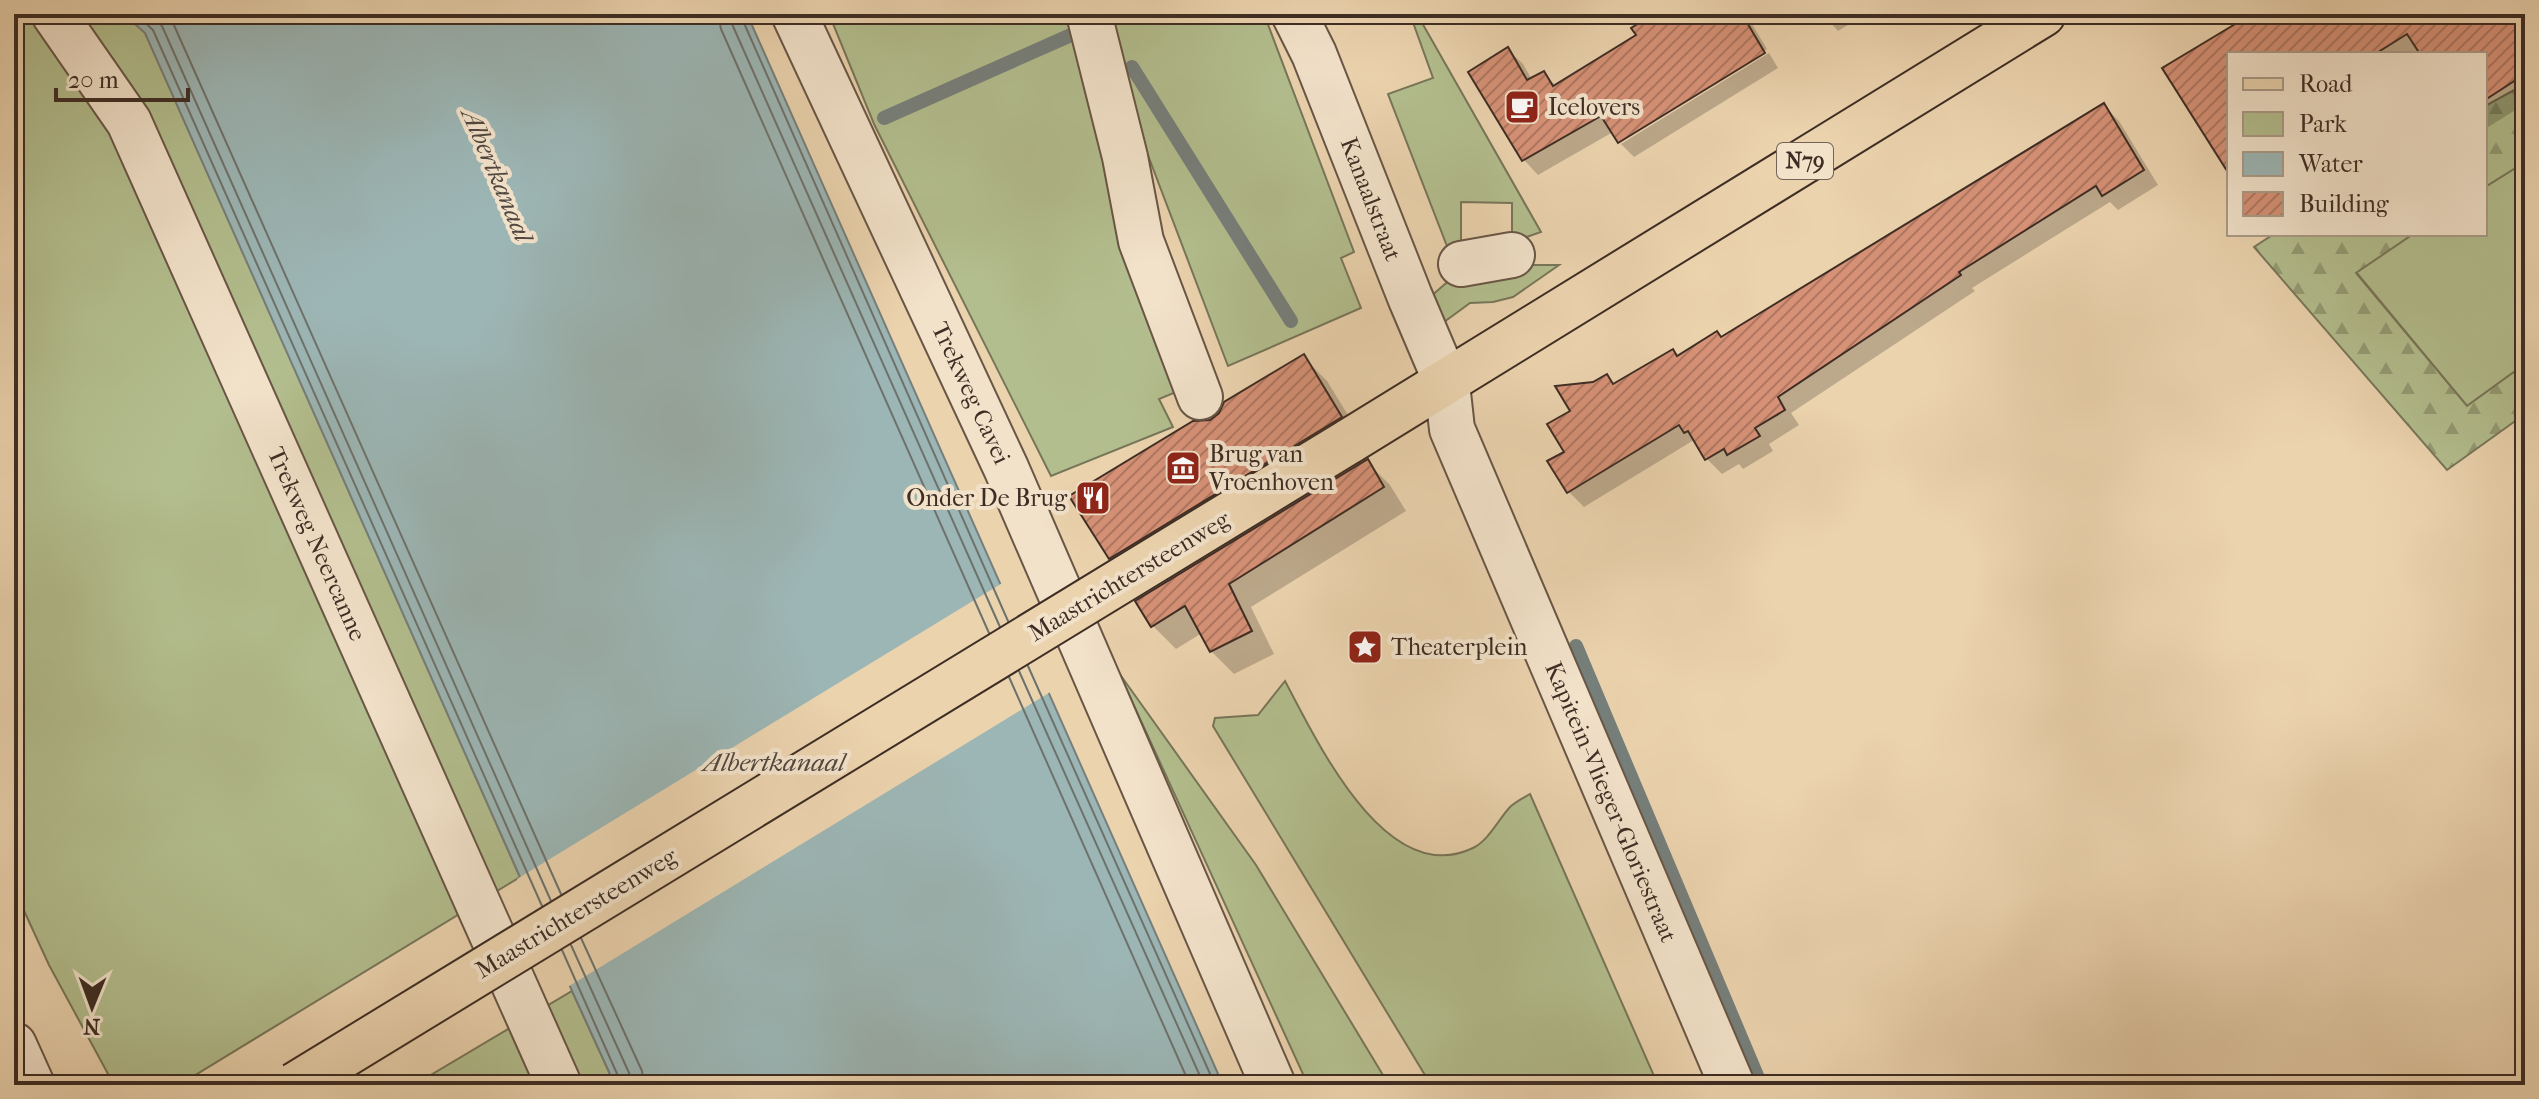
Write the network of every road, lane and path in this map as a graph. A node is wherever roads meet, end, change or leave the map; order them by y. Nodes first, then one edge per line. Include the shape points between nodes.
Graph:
1 (54, 14) edge
2 (794, 14) edge
3 (1089, 14) edge
4 (1294, 14) edge
5 (2043, 14) edge
6 (1512, 255) dead end
7 (1461, 264) dead end
8 (1447, 384) junction
9 (1200, 397) dead end
10 (14, 1045) edge
11 (32, 1085) edge
12 (295, 1085) edge
13 (559, 1085) edge
14 (1273, 1085) edge
15 (1732, 1085) edge

1 - 13 street, Trekweg Neercanne via 129,122
2 - 14 street, Trekweg Cavei via 1006,468
3 - 9 street via 1141,241
4 - 8 street, Kanaalstraat
5 - 8 main road, Maastrichtersteenweg / N79
6 - 7 street
8 - 12 main road, Maastrichtersteenweg / N79, bridge
8 - 15 street, Kapitein-Vlieger-Gloriestraat via 1452,429
10 - 11 street

